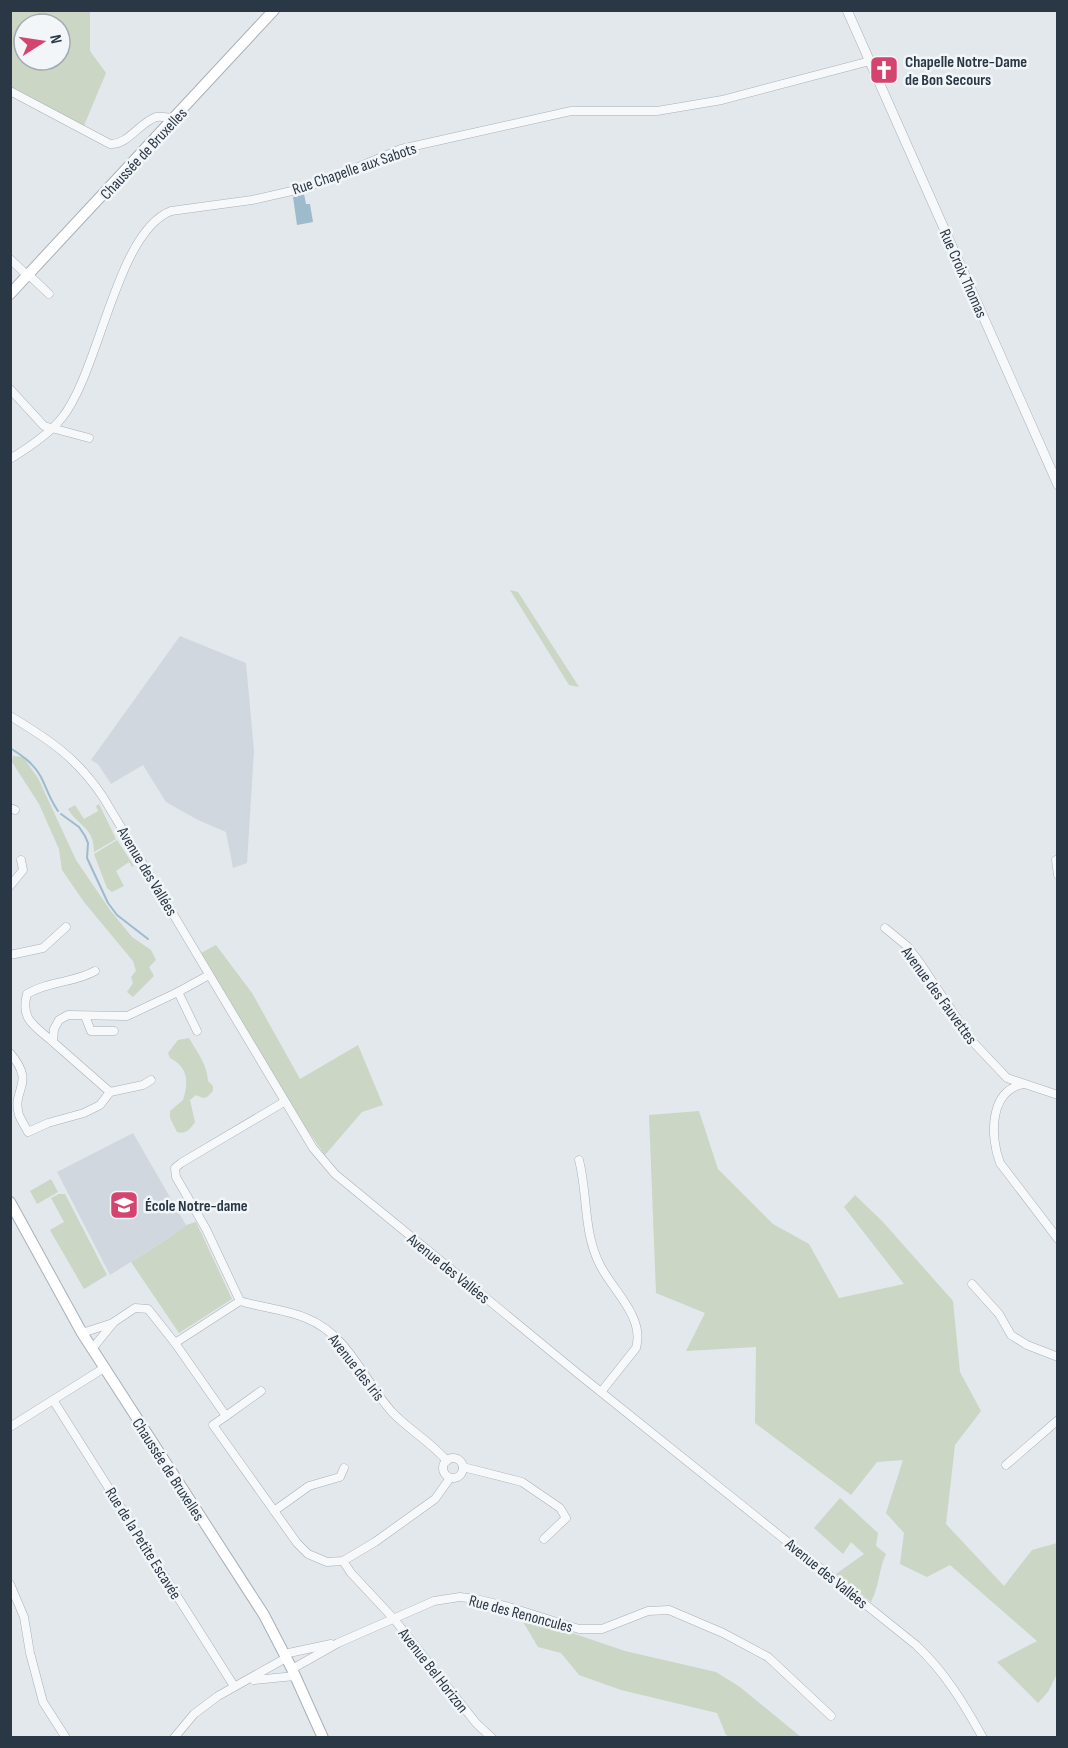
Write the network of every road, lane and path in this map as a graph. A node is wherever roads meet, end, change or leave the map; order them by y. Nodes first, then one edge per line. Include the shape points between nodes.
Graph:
1 (274, 10) edge
2 (847, 10) edge
3 (870, 61) junction
4 (10, 91) edge
5 (176, 118) junction
6 (10, 260) edge
7 (28, 275) junction
8 (10, 294) edge
9 (49, 294) dead end
10 (10, 389) edge
11 (52, 428) junction
12 (89, 438) dead end
13 (10, 459) edge
14 (1058, 485) edge
15 (10, 716) edge
16 (21, 860) dead end
17 (1056, 860) dead end
18 (1058, 875) edge
19 (10, 886) edge
20 (66, 927) dead end
21 (885, 928) dead end
22 (10, 955) edge
23 (95, 971) dead end
24 (209, 975) junction
25 (178, 992) junction
26 (85, 1016) junction
27 (197, 1030) dead end
28 (114, 1031) dead end
29 (53, 1042) junction
30 (10, 1053) edge
31 (151, 1080) dead end
32 (1023, 1084) junction
33 (110, 1092) junction
34 (1058, 1095) edge
35 (284, 1101) junction
36 (579, 1160) dead end
37 (10, 1202) edge
38 (1058, 1239) edge
39 (972, 1284) dead end
40 (240, 1301) junction
41 (114, 1322) junction
42 (82, 1333) junction
43 (175, 1343) junction
44 (92, 1349) junction
45 (1058, 1357) edge
46 (104, 1368) junction
47 (261, 1391) dead end
48 (602, 1392) junction
49 (53, 1400) junction
50 (226, 1416) junction
51 (1058, 1420) edge
52 (10, 1427) edge
53 (447, 1461) junction
54 (1006, 1465) dead end
55 (463, 1467) junction
56 (344, 1468) dead end
57 (450, 1478) junction
58 (274, 1511) junction
59 (544, 1539) dead end
60 (343, 1561) junction
61 (10, 1584) edge
62 (394, 1619) junction
63 (338, 1643) junction
64 (285, 1656) junction
65 (294, 1673) junction
66 (249, 1680) junction
67 (234, 1686) junction
68 (831, 1716) dead end
69 (66, 1737) edge
70 (174, 1737) edge
71 (323, 1737) edge
72 (492, 1737) edge
73 (983, 1737) edge

1 - 5 main road, Chaussée de Bruxelles
2 - 3 street, Rue Croix Thomas
3 - 11 street, Rue Chapelle aux Sabots via 722,100 657,111 571,111 401,149 296,190 162,214 128,259 77,393
3 - 14 street, Rue Croix Thomas
4 - 5 street via 110,144 121,142 158,117
5 - 7 main road, Chaussée de Bruxelles
6 - 7 street
7 - 8 main road, Chaussée de Bruxelles
7 - 9 street
10 - 11 street via 44,426
11 - 12 street
11 - 13 street, Rue Chapelle aux Sabots
15 - 24 street, Avenue des Vallées via 60,748 86,772
16 - 19 street via 23,870
17 - 18 street
20 - 22 street via 43,948
21 - 32 street, Avenue des Fauvettes via 907,946 972,1041 1007,1078
23 - 29 street via 86,977 38,987 27,994 24,1007 28,1019
24 - 25 street
24 - 35 street, Avenue des Vallées
25 - 26 street via 127,1016
25 - 27 street
26 - 28 street via 91,1031
26 - 29 street via 68,1015 59,1020
29 - 33 street
30 - 33 street via 25,1079 18,1113 27,1132 84,1113 100,1104
31 - 33 street
32 - 34 street, Avenue des Fauvettes
32 - 38 street via 1012,1086 1001,1096 993,1137 995,1149 1000,1163
35 - 40 street via 175,1168 176,1177
35 - 48 street, Avenue des Vallées via 334,1174
36 - 48 street via 593,1250 637,1326 636,1348
37 - 42 main road, Chaussée de Bruxelles
39 - 45 street via 999,1314 1011,1335
40 - 43 street
40 - 53 street, Avenue des Iris via 291,1312 328,1330 391,1410
41 - 42 street
41 - 43 street via 135,1308 148,1310
41 - 44 street
42 - 44 main road, Chaussée de Bruxelles
43 - 50 street
44 - 46 main road, Chaussée de Bruxelles
46 - 49 street
46 - 64 main road, Chaussée de Bruxelles via 264,1615
47 - 50 street
48 - 73 street, Avenue des Vallées via 916,1645 951,1682
49 - 52 street
49 - 67 street, Rue de la Petite Escavée
50 - 58 street via 213,1425
51 - 54 street
53 - 55 street via 456,1459
53 - 57 street via 444,1470
55 - 57 street via 459,1477
55 - 59 street via 522,1482 560,1508 566,1518
56 - 58 street via 340,1477 309,1486
57 - 60 street via 435,1499
58 - 60 street via 308,1554 327,1563
60 - 62 street
61 - 69 street via 24,1617 43,1702
62 - 63 street, Avenue Bel Horizon
62 - 68 street, Rue des Renoncules via 434,1601 460,1597 509,1606 579,1629 602,1629 648,1611 669,1610 768,1656
62 - 72 street, Avenue Bel Horizon via 476,1723
63 - 64 street, Avenue Bel Horizon
63 - 65 street, Avenue Bel Horizon
64 - 65 main road, Chaussée de Bruxelles
64 - 66 street, Avenue Bel Horizon
65 - 66 street
65 - 71 main road, Chaussée de Bruxelles
66 - 67 street
67 - 70 street via 194,1714

